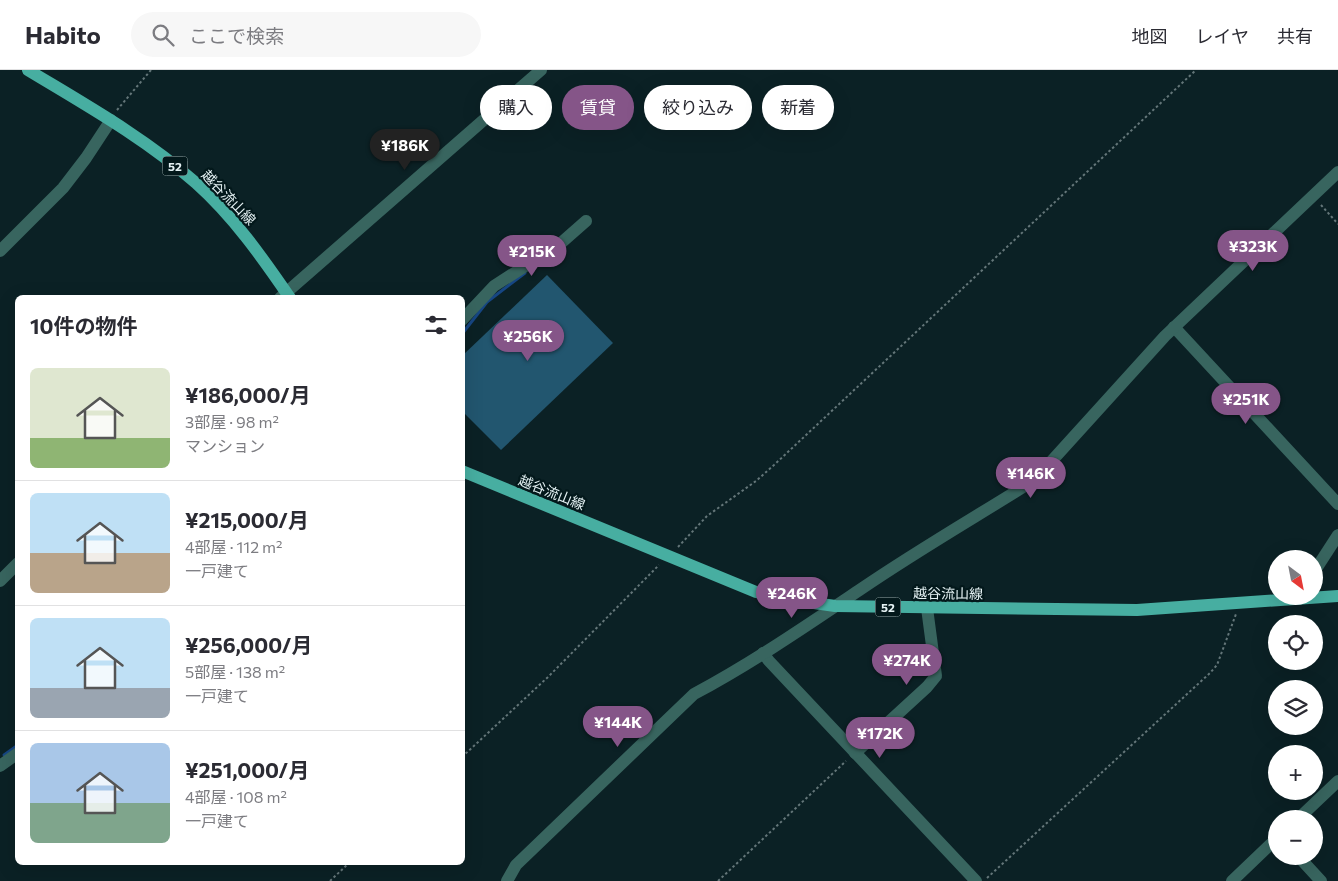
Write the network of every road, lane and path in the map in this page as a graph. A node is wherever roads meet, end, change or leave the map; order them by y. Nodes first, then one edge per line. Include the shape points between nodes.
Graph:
1 (28, 70) edge
2 (151, 70) edge
3 (541, 70) edge
4 (1196, 70) edge
5 (111, 120) junction
6 (1338, 172) edge
7 (1312, 196) junction
8 (586, 221) dead end
9 (1338, 224) edge
10 (0, 251) edge
11 (284, 295) edge
12 (286, 295) edge
13 (465, 317) edge
14 (1174, 327) junction
15 (465, 472) edge
16 (1338, 504) edge
17 (1338, 535) edge
18 (670, 557) junction
19 (1323, 558) edge
20 (0, 561) edge
21 (14, 567) edge
22 (0, 581) edge
23 (1338, 596) edge
24 (1323, 597) edge
25 (1268, 601) edge
26 (1237, 604) junction
27 (835, 606) junction
28 (927, 608) junction
29 (763, 653) junction
30 (855, 753) junction
31 (465, 754) edge
32 (15, 755) edge
33 (0, 766) edge
34 (1338, 781) edge
35 (1307, 810) edge
36 (1268, 847) edge
37 (347, 865) edge
38 (1306, 865) edge
39 (330, 881) edge
40 (507, 881) edge
41 (718, 881) edge
42 (976, 881) edge
43 (984, 881) edge
44 (1232, 881) edge
45 (1321, 881) edge

1 - 5 main road, 越谷流山線 / 52
2 - 5 path
3 - 12 street
4 - 18 path via 762,476 707,516
5 - 10 street via 63,188
5 - 11 main road, 越谷流山線 / 52 via 141,139 197,184 252,244
6 - 7 street
7 - 9 path
7 - 14 street
8 - 13 street via 560,243 494,286
14 - 16 street
14 - 27 street via 1039,475
15 - 18 main road, 越谷流山線 / 52
17 - 19 street
18 - 27 main road, 越谷流山線 / 52 via 756,592
18 - 31 path
20 - 21 street
21 - 22 street
23 - 24 main road, 越谷流山線 / 52
25 - 26 main road, 越谷流山線 / 52
26 - 28 main road, 越谷流山線 / 52 via 1137,610
26 - 43 path via 1218,665
27 - 28 main road, 越谷流山線 / 52
27 - 29 street
28 - 30 street via 936,676
29 - 30 street
29 - 40 street via 694,694 516,865
30 - 41 path
30 - 42 street
32 - 33 street
34 - 35 street
36 - 44 street
37 - 39 path
38 - 45 street

